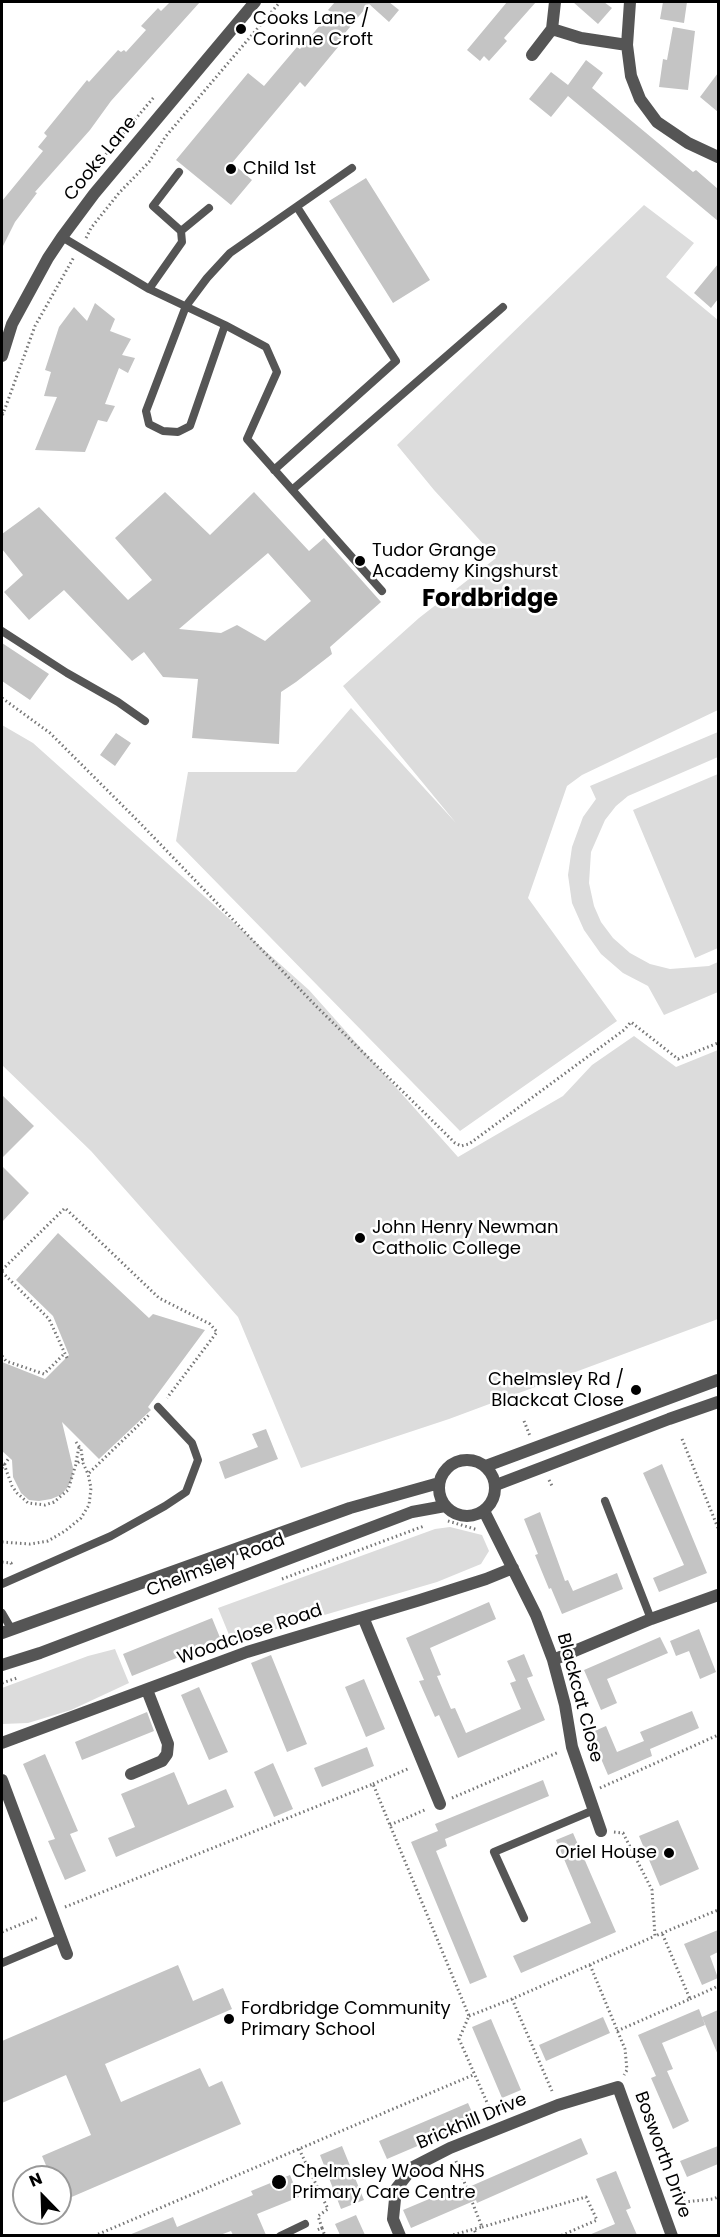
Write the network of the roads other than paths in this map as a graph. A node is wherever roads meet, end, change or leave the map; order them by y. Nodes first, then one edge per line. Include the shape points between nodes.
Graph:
1 (255, 2) edge
2 (555, 2) edge
3 (630, 2) edge
4 (552, 29) junction
5 (627, 45) junction
6 (532, 55) dead end
7 (718, 157) edge
8 (352, 168) dead end
9 (179, 172) dead end
10 (297, 207) junction
11 (209, 208) dead end
12 (181, 231) junction
13 (62, 237) junction
14 (149, 289) junction
15 (186, 306) junction
16 (503, 307) dead end
17 (225, 325) junction
18 (2, 356) edge
19 (274, 470) junction
20 (292, 490) junction
21 (382, 591) dead end
22 (2, 631) edge
23 (145, 721) dead end
24 (718, 1380) edge
25 (718, 1402) edge
26 (158, 1407) road end
27 (486, 1466) junction
28 (439, 1483) junction
29 (496, 1485) junction
30 (605, 1501) dead end
31 (445, 1506) junction
32 (484, 1511) junction
33 (513, 1568) junction
34 (2, 1584) edge
35 (718, 1594) edge
36 (2, 1613) edge
37 (363, 1617) junction
38 (651, 1619) junction
39 (7, 1631) edge
40 (553, 1660) junction
41 (2, 1665) edge
42 (147, 1690) junction
43 (2, 1743) edge
44 (131, 1774) dead end
45 (2, 1780) edge
46 (440, 1803) road end
47 (594, 1810) junction
48 (602, 1831) road end
49 (524, 1918) dead end
50 (61, 1938) junction
51 (67, 1954) dead end
52 (2, 1963) edge
53 (618, 2087) joint
54 (305, 2224) dead end
55 (280, 2235) edge
56 (400, 2235) edge
57 (672, 2235) edge

1 - 13 street, Cooks Lane
2 - 4 street
3 - 5 street
4 - 5 street
4 - 6 street
5 - 7 street via 631,76 640,99 657,122
8 - 10 lane
9 - 12 lane via 153,206
10 - 15 lane via 230,253
10 - 19 lane via 396,361
11 - 12 lane
12 - 14 lane via 182,243
13 - 14 lane
13 - 18 street, Cooks Lane via 12,324
14 - 15 lane
15 - 17 lane
15 - 17 lane via 146,411 149,424 163,431 178,432 190,426
16 - 20 lane
17 - 19 lane via 266,347 277,372 247,439
19 - 20 lane
20 - 21 lane
22 - 23 lane
24 - 27 street
25 - 29 street
26 - 34 lane via 192,1443 198,1460 186,1492 111,1536
27 - 28 street via 468,1459 458,1461 445,1469
27 - 29 street
28 - 31 street
28 - 39 street, Chelmsley Road via 350,1508
29 - 32 street via 494,1498
30 - 38 lane
31 - 32 street, Chelmsley Road via 454,1514 465,1516
31 - 41 street, Chelmsley Road via 412,1512
32 - 33 street, Blackcat Close
33 - 37 street, Woodclose Road
33 - 40 street, Blackcat Close
35 - 38 street
36 - 39 lane
37 - 42 street, Woodclose Road via 247,1652
37 - 46 street
38 - 40 street
40 - 47 street, Blackcat Close via 572,1747
42 - 43 street, Woodclose Road
42 - 44 street via 168,1744 167,1754 162,1761
45 - 50 street
47 - 48 street, Blackcat Close
47 - 49 lane via 494,1852
50 - 51 street
50 - 52 lane
53 - 56 street, Brickhill Drive via 499,2128 413,2167 396,2188 393,2219
53 - 57 street, Bosworth Drive
54 - 55 lane

